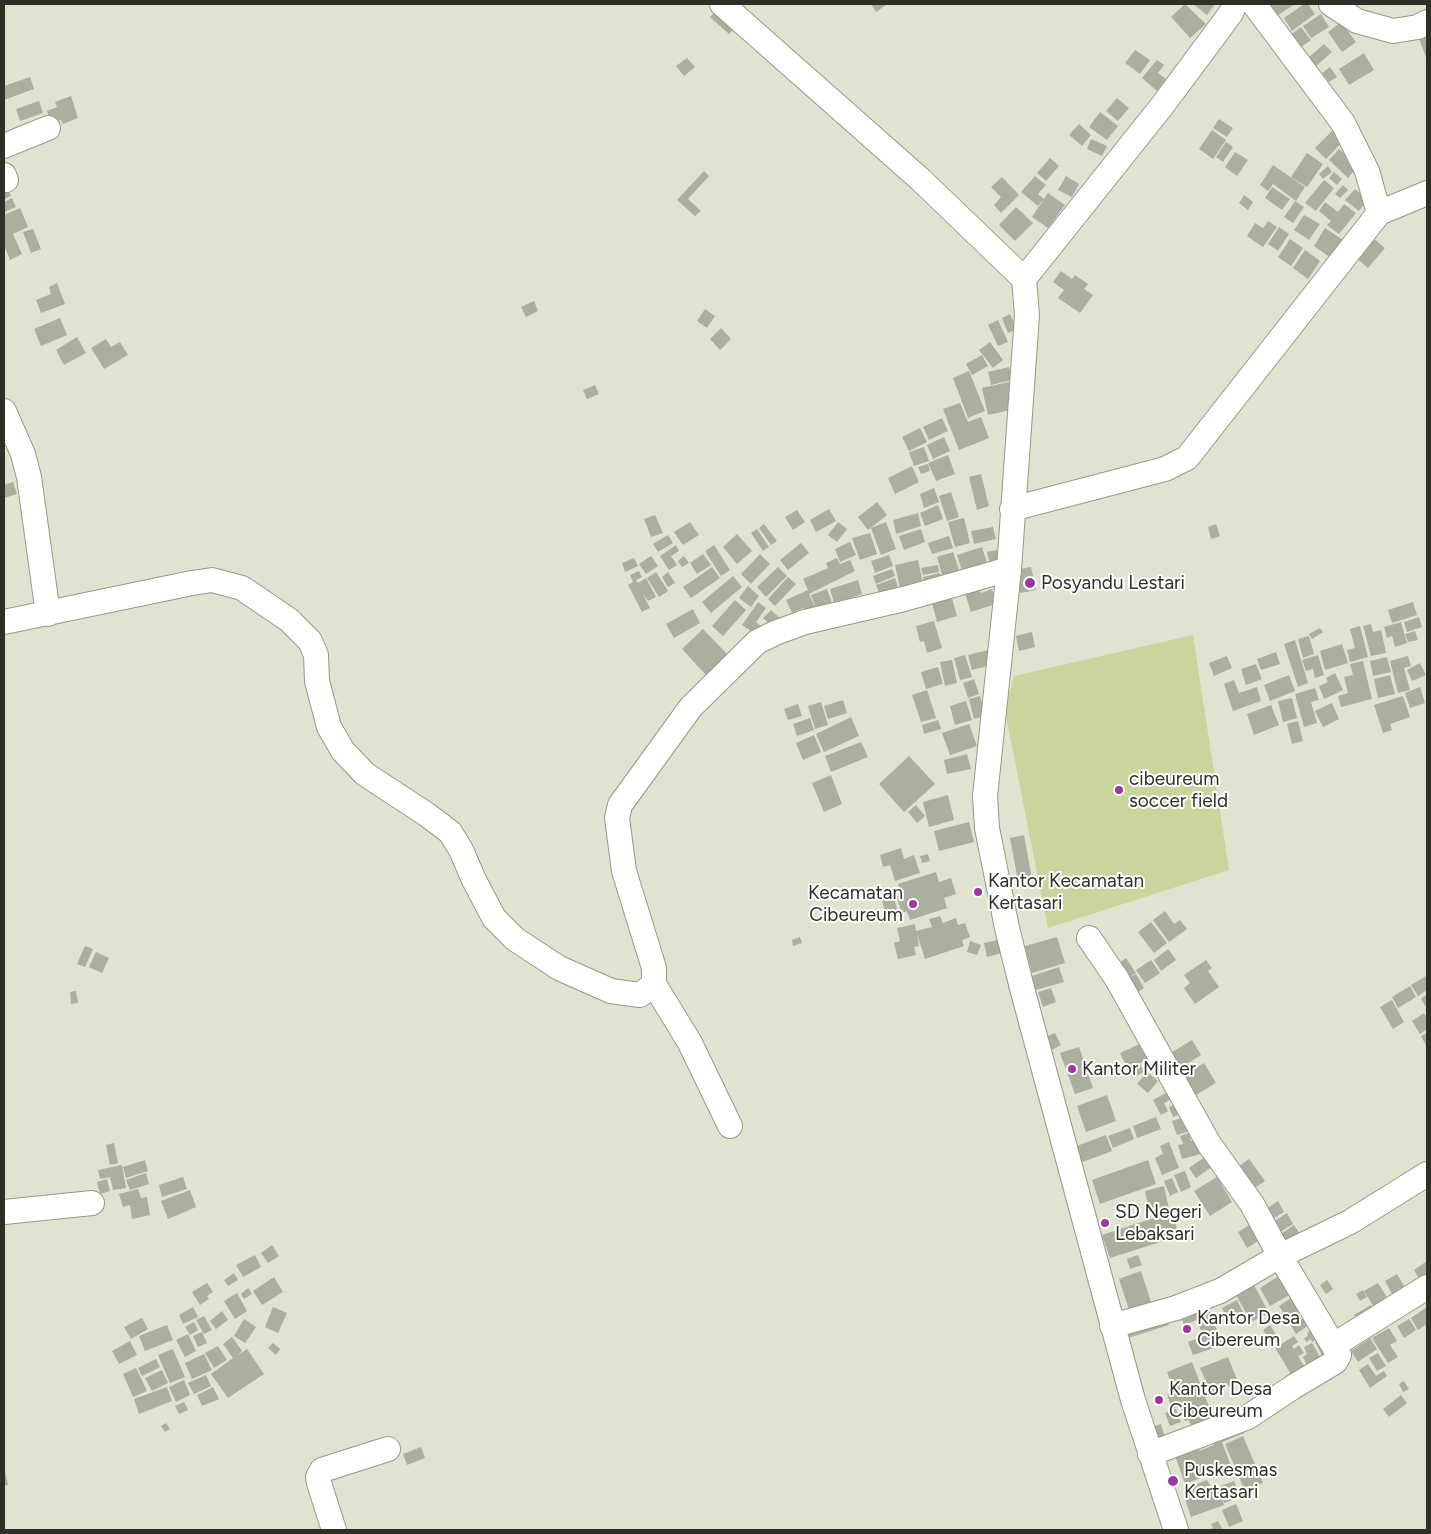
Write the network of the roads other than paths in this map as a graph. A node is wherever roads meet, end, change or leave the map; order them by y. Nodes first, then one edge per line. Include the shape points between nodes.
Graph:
1 (722, 4) edge
2 (1235, 4) edge
3 (1254, 4) edge
4 (1330, 4) edge
5 (1427, 22) edge
6 (48, 128) dead end
7 (4, 146) edge
8 (1427, 193) edge
9 (1379, 214) junction
10 (1024, 279) junction
11 (4, 411) edge
12 (1012, 509) junction
13 (1010, 569) junction
14 (48, 614) junction
15 (4, 622) edge
16 (1089, 938) dead end
17 (654, 984) junction
18 (730, 1126) dead end
19 (1427, 1174) edge
20 (92, 1203) dead end
21 (4, 1212) edge
22 (1280, 1256) junction
23 (1427, 1287) edge
24 (1112, 1326) junction
25 (1334, 1345) junction
26 (388, 1449) dead end
27 (1150, 1454) junction
28 (334, 1530) edge
29 (1176, 1530) edge

1 - 10 street via 921,180
2 - 10 street via 1162,106
3 - 9 street via 1343,123 1367,171
4 - 5 street via 1357,21 1393,31 1418,27
6 - 7 street
8 - 9 street
9 - 12 street via 1187,458 1165,469
10 - 12 street via 1027,316
11 - 14 street via 30,476
12 - 13 street
13 - 17 street via 904,599 805,622 775,633 757,642 691,707 620,805 617,818 623,864 654,968
13 - 24 street via 985,796 987,828 1011,947
14 - 15 street
14 - 17 street via 212,580 242,588 289,620 310,641 316,655 317,681 329,727 343,751 365,774 450,832 494,918 515,939 559,968 612,991 640,995
16 - 22 street via 1116,979 1209,1144 1252,1204
17 - 18 street via 690,1042
19 - 22 street via 1350,1222
20 - 21 street
22 - 24 street via 1201,1299
22 - 25 street
23 - 25 street
24 - 27 street
25 - 27 street via 1339,1355 1335,1362 1248,1418
26 - 28 street via 322,1470 319,1483
27 - 29 street

